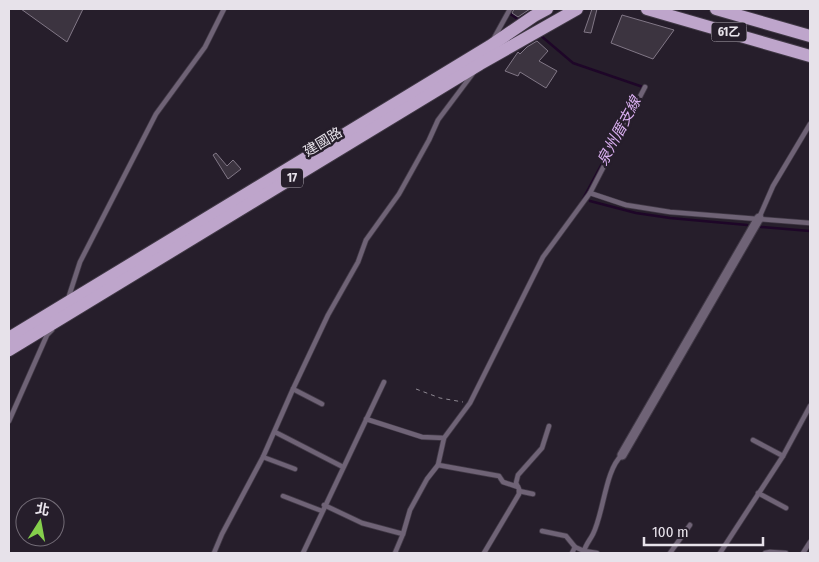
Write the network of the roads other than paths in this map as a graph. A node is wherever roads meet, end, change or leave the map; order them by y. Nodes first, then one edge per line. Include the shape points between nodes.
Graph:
1 (224, 9) edge
2 (510, 9) edge
3 (547, 9) edge
4 (577, 9) edge
5 (648, 9) edge
6 (716, 9) edge
7 (810, 36) edge
8 (490, 46) junction
9 (810, 56) edge
10 (480, 64) junction
11 (645, 87) dead end
12 (810, 124) edge
13 (590, 193) junction
14 (759, 218) junction
15 (810, 223) edge
16 (67, 302) junction
17 (63, 317) junction
18 (9, 338) edge
19 (9, 350) edge
20 (384, 382) dead end
21 (293, 388) junction
22 (322, 404) dead end
23 (810, 406) edge
24 (366, 419) junction
25 (9, 421) edge
26 (549, 426) dead end
27 (275, 432) junction
28 (444, 438) junction
29 (753, 440) dead end
30 (622, 455) joint
31 (783, 456) junction
32 (264, 457) junction
33 (438, 465) junction
34 (343, 467) junction
35 (295, 469) dead end
36 (518, 489) junction
37 (758, 493) junction
38 (533, 494) dead end
39 (283, 496) dead end
40 (324, 505) junction
41 (786, 508) dead end
42 (322, 511) junction
43 (690, 525) dead end
44 (542, 531) dead end
45 (403, 534) junction
46 (810, 542) edge
47 (575, 547) junction
48 (584, 551) junction
49 (214, 553) edge
50 (303, 553) edge
51 (395, 553) edge
52 (484, 553) edge
53 (572, 553) edge
54 (597, 553) edge
55 (670, 553) edge
56 (720, 553) edge
57 (765, 553) edge
58 (786, 553) edge
59 (803, 553) edge

1 - 16 lane via 205,47 156,114 80,262
2 - 8 lane
3 - 8 main road, 建國路 / 17
4 - 10 main road, 建國路 / 17
5 - 9 main road, 61乙
6 - 7 main road, 61乙
8 - 10 lane
8 - 16 main road, 建國路 / 17
10 - 17 main road, 建國路 / 17
10 - 21 lane via 438,120 399,194 366,240
11 - 13 lane
12 - 14 lane via 773,186
13 - 14 lane via 626,205 670,212
13 - 28 lane via 543,257 470,403
14 - 15 lane
14 - 30 street
16 - 17 lane
16 - 18 main road, 建國路 / 17
17 - 19 main road, 建國路 / 17
17 - 25 lane via 47,335
20 - 24 lane
21 - 22 lane
21 - 27 lane
23 - 31 lane
24 - 28 lane via 422,437
24 - 34 lane
26 - 36 lane via 542,448 518,475
27 - 32 lane
27 - 34 lane
28 - 33 lane
29 - 31 lane
30 - 48 lane via 612,466 593,534
31 - 37 lane
32 - 35 lane
32 - 49 lane
33 - 36 lane via 499,476 503,482
33 - 45 lane via 426,479 410,510
34 - 40 lane
36 - 38 lane
36 - 52 lane via 519,494
37 - 41 lane
37 - 56 lane
39 - 42 lane
40 - 42 lane
40 - 45 lane via 362,523
42 - 50 lane
43 - 55 lane
44 - 47 lane via 566,536
45 - 51 lane
46 - 59 lane
47 - 48 lane
47 - 53 lane
48 - 54 lane
57 - 58 lane

